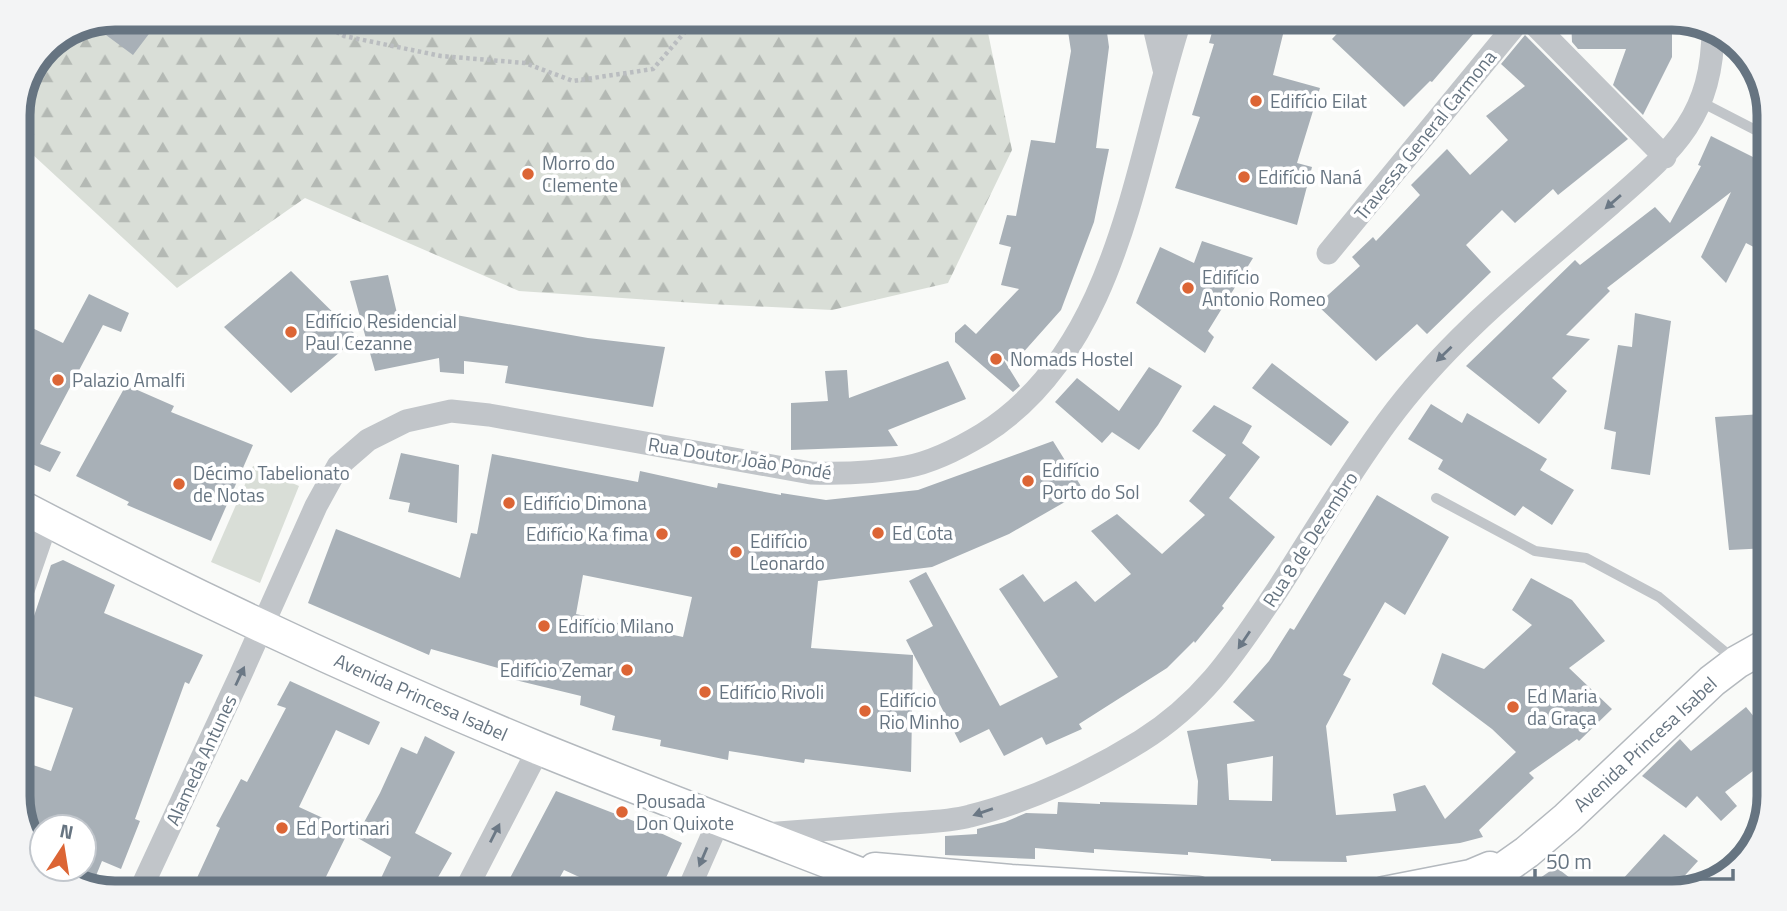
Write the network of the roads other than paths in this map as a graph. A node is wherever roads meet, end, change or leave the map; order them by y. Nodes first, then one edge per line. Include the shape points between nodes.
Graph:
1 (1155, 30) edge
2 (1177, 30) edge
3 (1511, 30) edge
4 (1540, 30) edge
5 (1713, 41) edge
6 (1164, 69) junction
7 (1701, 102) junction
8 (1757, 131) edge
9 (1665, 157) junction
10 (1328, 253) dead end
11 (1436, 498) dead end
12 (30, 512) edge
13 (47, 521) junction
14 (30, 571) edge
15 (263, 626) junction
16 (1757, 651) edge
17 (1737, 662) junction
18 (539, 748) junction
19 (719, 820) junction
20 (757, 835) junction
21 (1527, 852) junction
22 (835, 865) junction
23 (145, 881) edge
24 (471, 881) edge
25 (693, 881) edge
26 (876, 881) edge
27 (958, 881) edge
28 (1447, 881) edge
29 (1487, 881) edge

1 - 6 street
2 - 6 street, Rua Doutor João Pondé
3 - 10 street, Travessa General Carmona
4 - 9 street
5 - 7 street, Rua 8 de Dezembro
6 - 15 street, Rua Doutor João Pondé via 1110,265 1083,326 1050,375 1008,418 970,442 909,467 861,474 811,473 489,415 451,411 406,421 368,440 338,466
7 - 8 lane
7 - 9 street, Rua 8 de Dezembro
9 -> 20 street, Rua 8 de Dezembro via 1486,312 1426,371 1223,670 1186,708 1141,741 1087,770 969,817
11 - 17 lane via 1535,551 1586,558 1659,597
12 - 13 main road, Avenida Princesa Isabel
13 - 14 street
13 - 15 main road, Avenida Princesa Isabel
15 - 18 main road, Avenida Princesa Isabel
23 -> 15 street, Alameda Antunes
16 - 17 main road, Avenida Princesa Isabel
17 - 21 main road, Avenida Princesa Isabel
18 - 19 main road, Avenida Princesa Isabel
24 -> 18 street
19 - 20 main road, Avenida Princesa Isabel
19 -> 25 street
20 - 22 main road, Avenida Princesa Isabel
21 - 28 main road, Avenida Princesa Isabel via 1471,876
21 - 29 main road, Avenida Princesa Isabel
22 - 26 main road, Avenida Princesa Isabel
22 - 27 main road, Avenida Princesa Isabel

